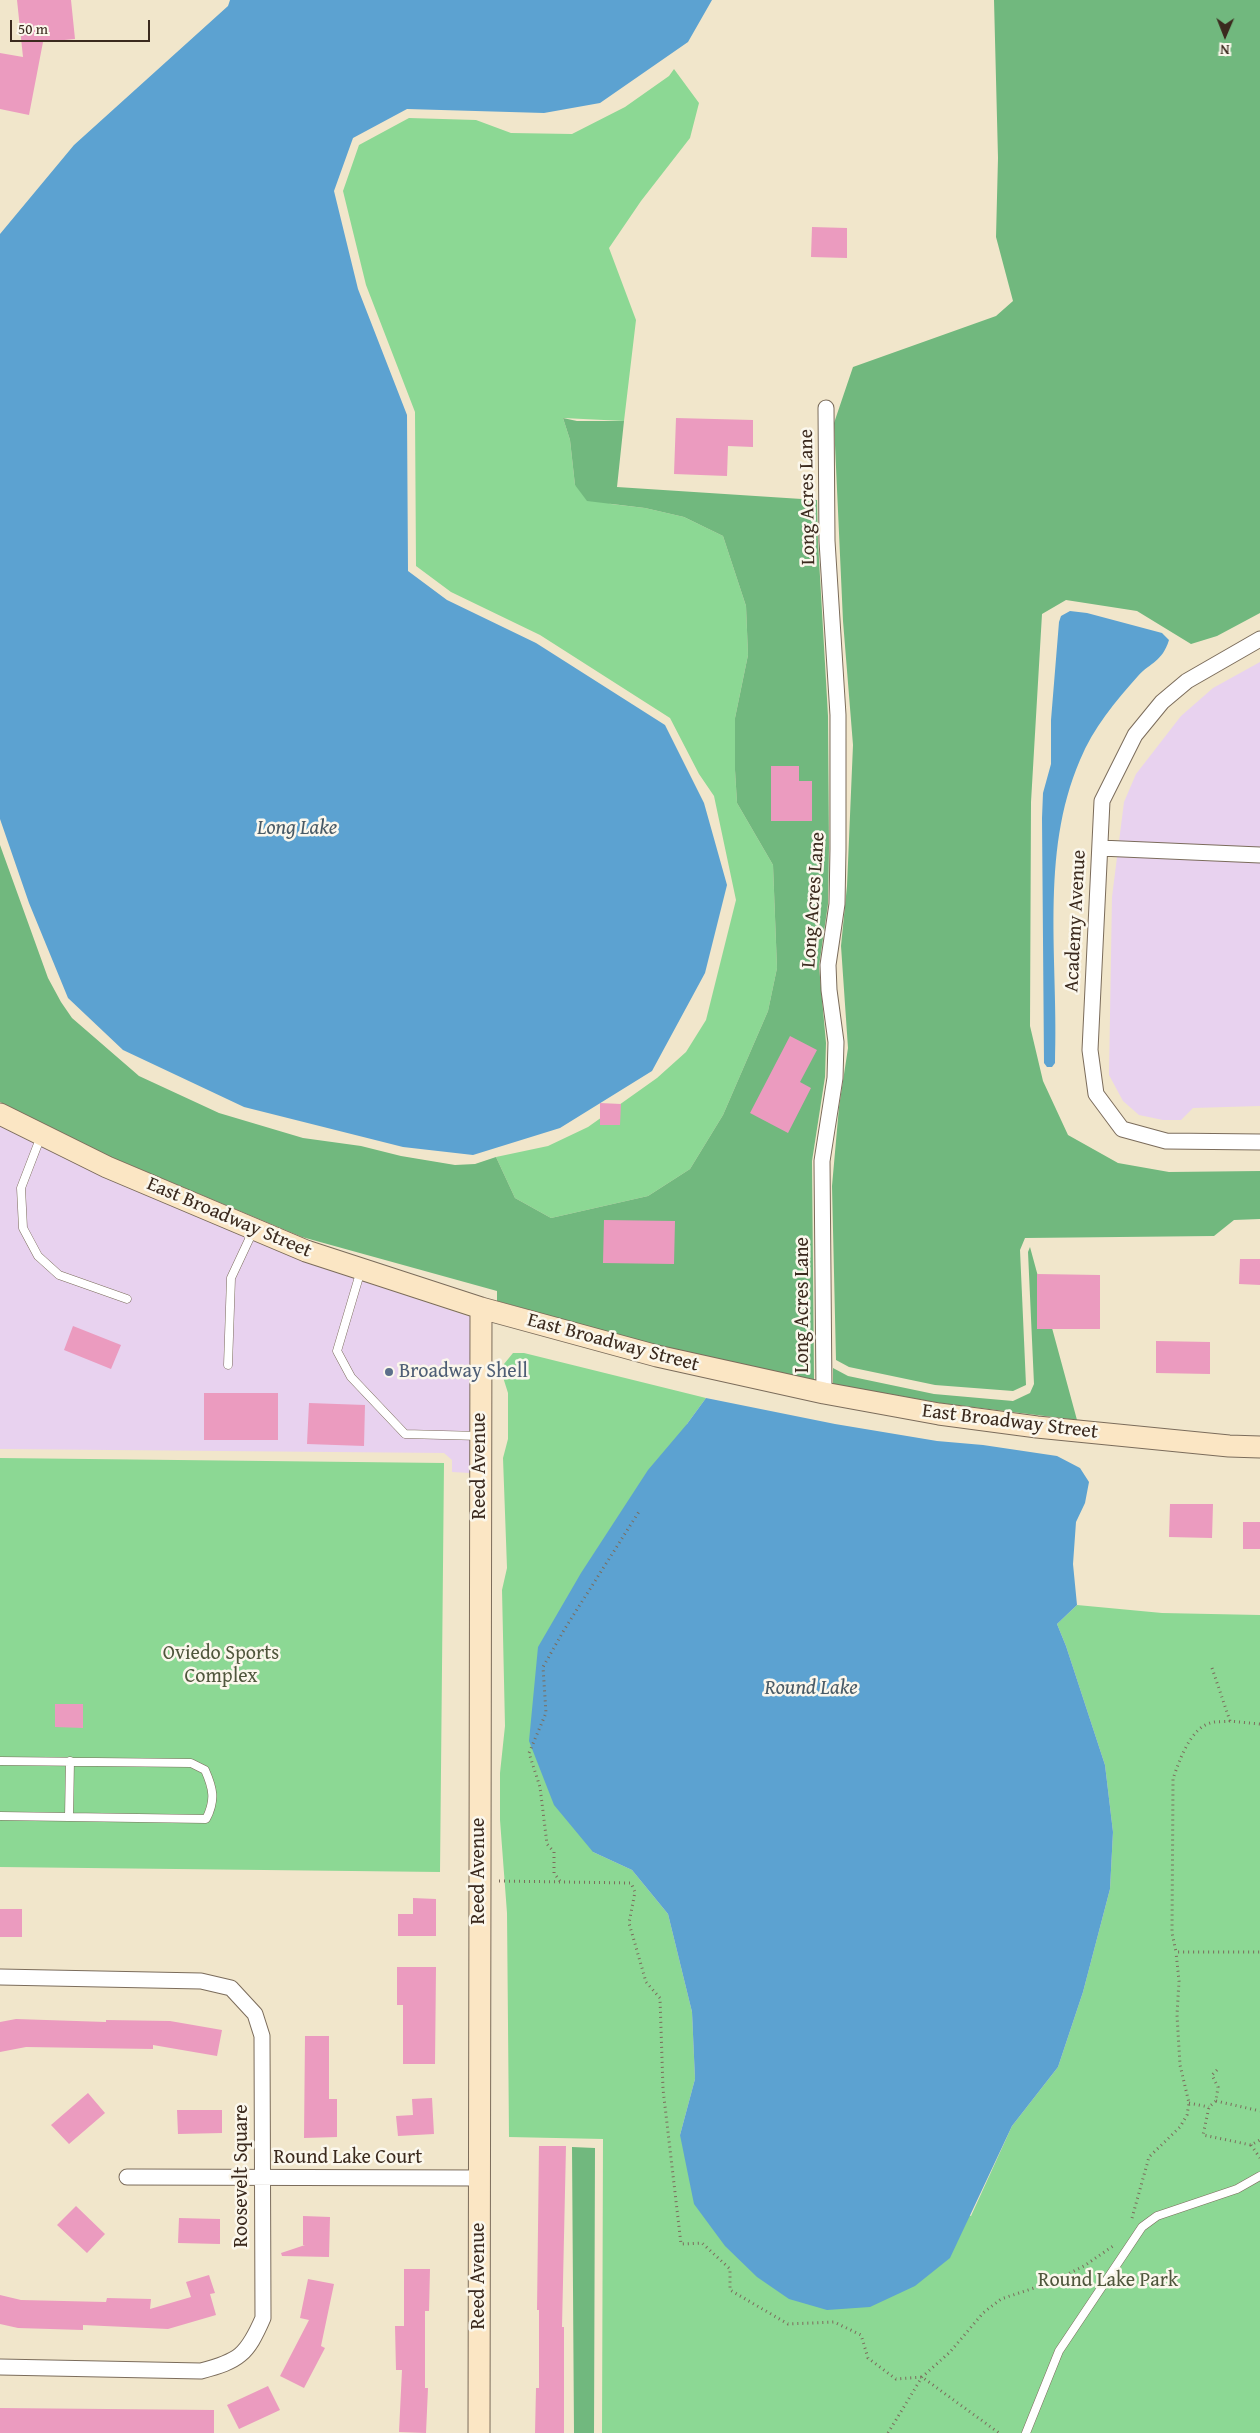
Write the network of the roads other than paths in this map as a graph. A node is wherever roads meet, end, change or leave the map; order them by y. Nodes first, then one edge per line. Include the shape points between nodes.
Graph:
1 (826, 408) dead end
2 (1260, 639) edge
3 (1100, 848) junction
4 (1260, 855) edge
5 (0, 1114) edge
6 (42, 1135) junction
7 (1260, 1142) edge
8 (254, 1229) junction
9 (361, 1269) junction
10 (127, 1299) dead end
11 (480, 1308) junction
12 (228, 1365) dead end
13 (824, 1393) junction
14 (480, 1436) junction
15 (1260, 1447) edge
16 (0, 1761) edge
17 (70, 1761) junction
18 (0, 1816) edge
19 (69, 1817) junction
20 (0, 1978) edge
21 (1260, 2176) edge
22 (127, 2177) dead end
23 (263, 2178) junction
24 (478, 2178) junction
25 (0, 2367) edge
26 (479, 2433) edge
27 (1026, 2433) edge

1 - 13 street, Long Acres Lane via 827,541 838,715 838,904 828,966 836,1042 835,1078 822,1161
2 - 3 street, Academy Avenue via 1187,681 1162,702 1134,735 1102,801
3 - 4 street
3 - 7 street, Academy Avenue via 1090,1050 1096,1094 1122,1129 1166,1141
5 - 6 main road, East Broadway Street
6 - 8 main road, East Broadway Street via 107,1167
6 - 10 lane via 21,1188 22,1228 38,1256 59,1275
8 - 9 main road, East Broadway Street
8 - 12 lane via 231,1278
9 - 11 main road, East Broadway Street
9 - 14 lane via 337,1351 351,1377 405,1434
11 - 13 main road, East Broadway Street via 657,1356
11 - 14 main road, Reed Avenue
13 - 15 main road, East Broadway Street via 939,1414 1037,1427
14 - 24 main road, Reed Avenue
16 - 17 lane
17 - 19 lane
17 - 19 lane via 190,1763 205,1770 214,1789 212,1807 206,1819
18 - 19 lane
20 - 23 street, Roosevelt Square via 201,1981 231,1988 255,2014 262,2036
21 - 27 lane via 1236,2189 1157,2216 1142,2227 1059,2351
22 - 23 street, Round Lake Court
23 - 24 street, Round Lake Court
23 - 25 street, Roosevelt Square via 263,2318 252,2344 230,2363 201,2371
24 - 26 main road, Reed Avenue

